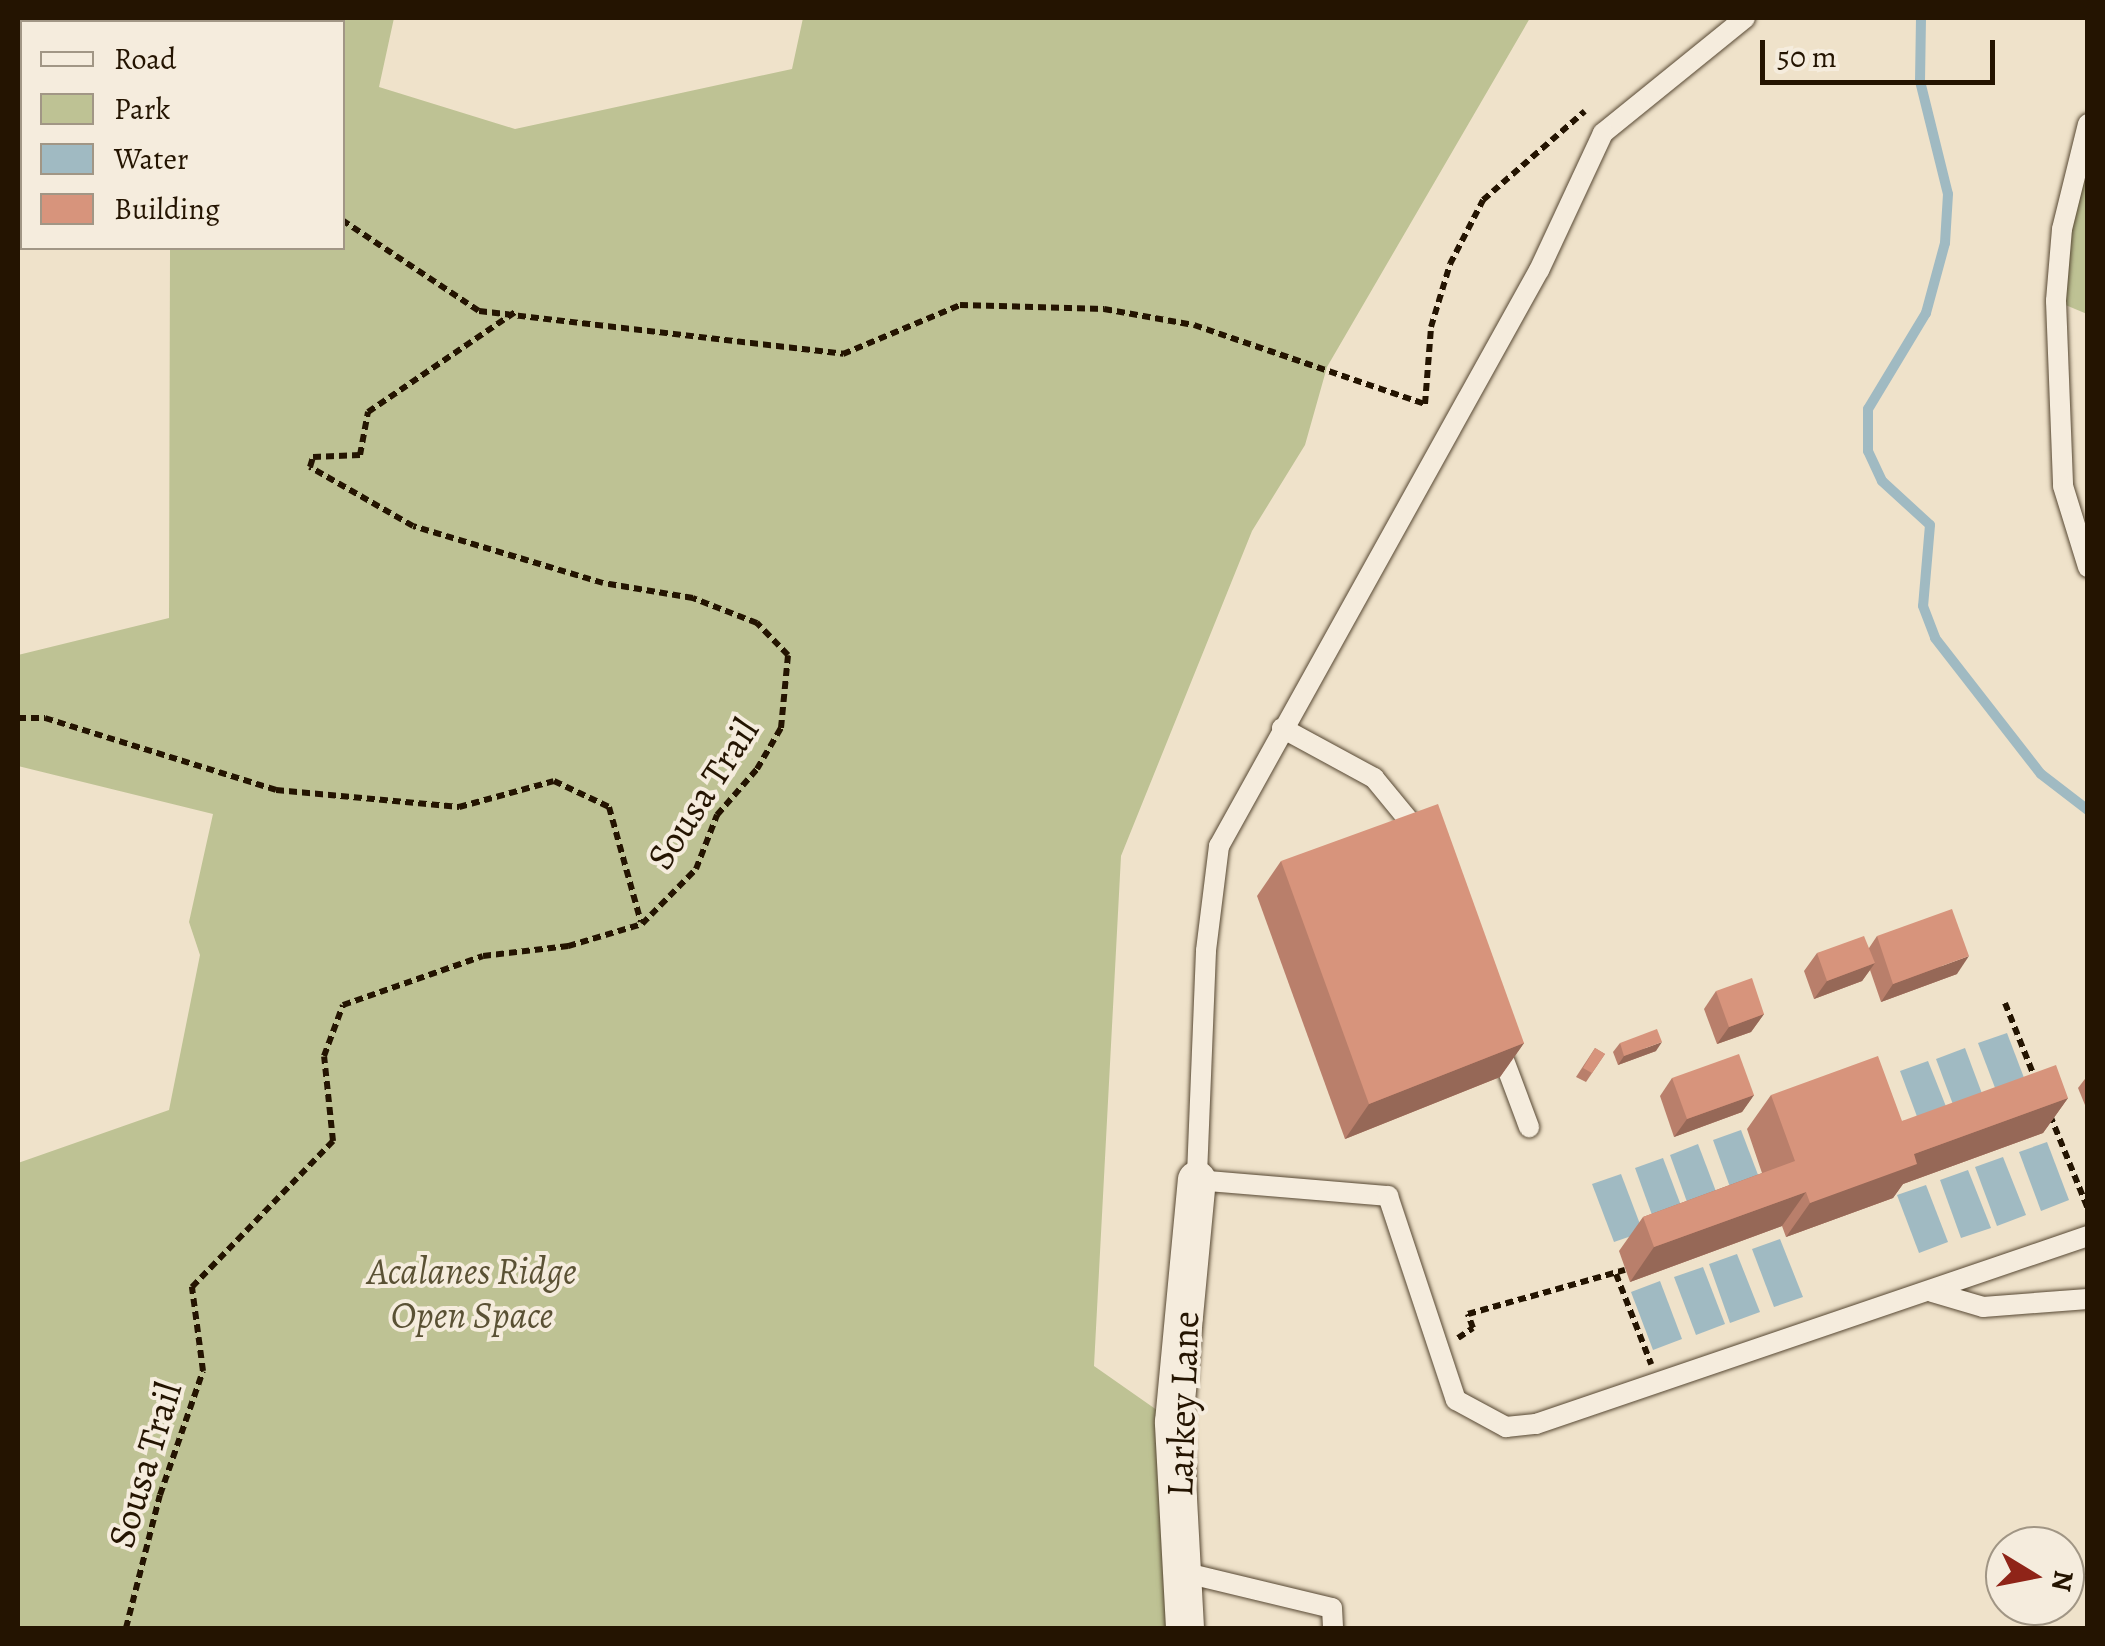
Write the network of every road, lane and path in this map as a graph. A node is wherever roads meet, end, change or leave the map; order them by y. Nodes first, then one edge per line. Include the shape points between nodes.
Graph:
1 (1745, 18) edge
2 (1600, 102) dead end
3 (2088, 124) edge
4 (345, 222) edge
5 (516, 312) junction
6 (2088, 567) edge
7 (18, 718) edge
8 (1282, 728) junction
9 (1432, 865) edge
10 (642, 924) junction
11 (2005, 1003) dead end
12 (1487, 1015) edge
13 (2040, 1089) edge
14 (2046, 1106) edge
15 (1529, 1127) dead end
16 (1197, 1180) junction
17 (2088, 1210) edge
18 (2088, 1236) edge
19 (1625, 1270) dead end
20 (1616, 1274) junction
21 (1932, 1292) junction
22 (2088, 1299) edge
23 (1436, 1352) junction
24 (1658, 1384) junction
25 (1182, 1572) junction
26 (126, 1628) edge
27 (1185, 1628) edge
28 (1333, 1628) edge

1 - 8 lane via 1603,133 1539,270
2 - 5 path via 1484,200 1450,264 1431,327 1425,404 1194,325 1104,309 960,306 844,354
3 - 6 lane via 2062,229 2056,302 2063,486
4 - 5 path via 480,311
5 - 10 path, Sousa Trail via 368,412 360,455 313,458 310,466 413,526 741,616 788,655 780,728 757,769 717,814 696,870
7 - 10 path via 45,718 276,790 460,808 554,781 609,807
8 - 9 lane via 1374,778 1418,828
8 - 16 lane via 1218,846 1206,951
10 - 26 path, Sousa Trail via 568,946 483,956 343,1005 324,1056 333,1141 192,1286 202,1372 160,1495
11 - 13 path
12 - 15 lane
14 - 17 path
16 - 23 lane via 1388,1196
16 - 25 street, Larkey Lane via 1174,1422
18 - 21 lane
19 - 20 path
20 - 23 path via 1468,1314 1473,1328
20 - 24 path
21 - 22 lane via 1983,1307
21 - 24 lane
23 - 24 lane via 1456,1400 1506,1428
25 - 27 street, Larkey Lane
25 - 28 lane via 1332,1608

